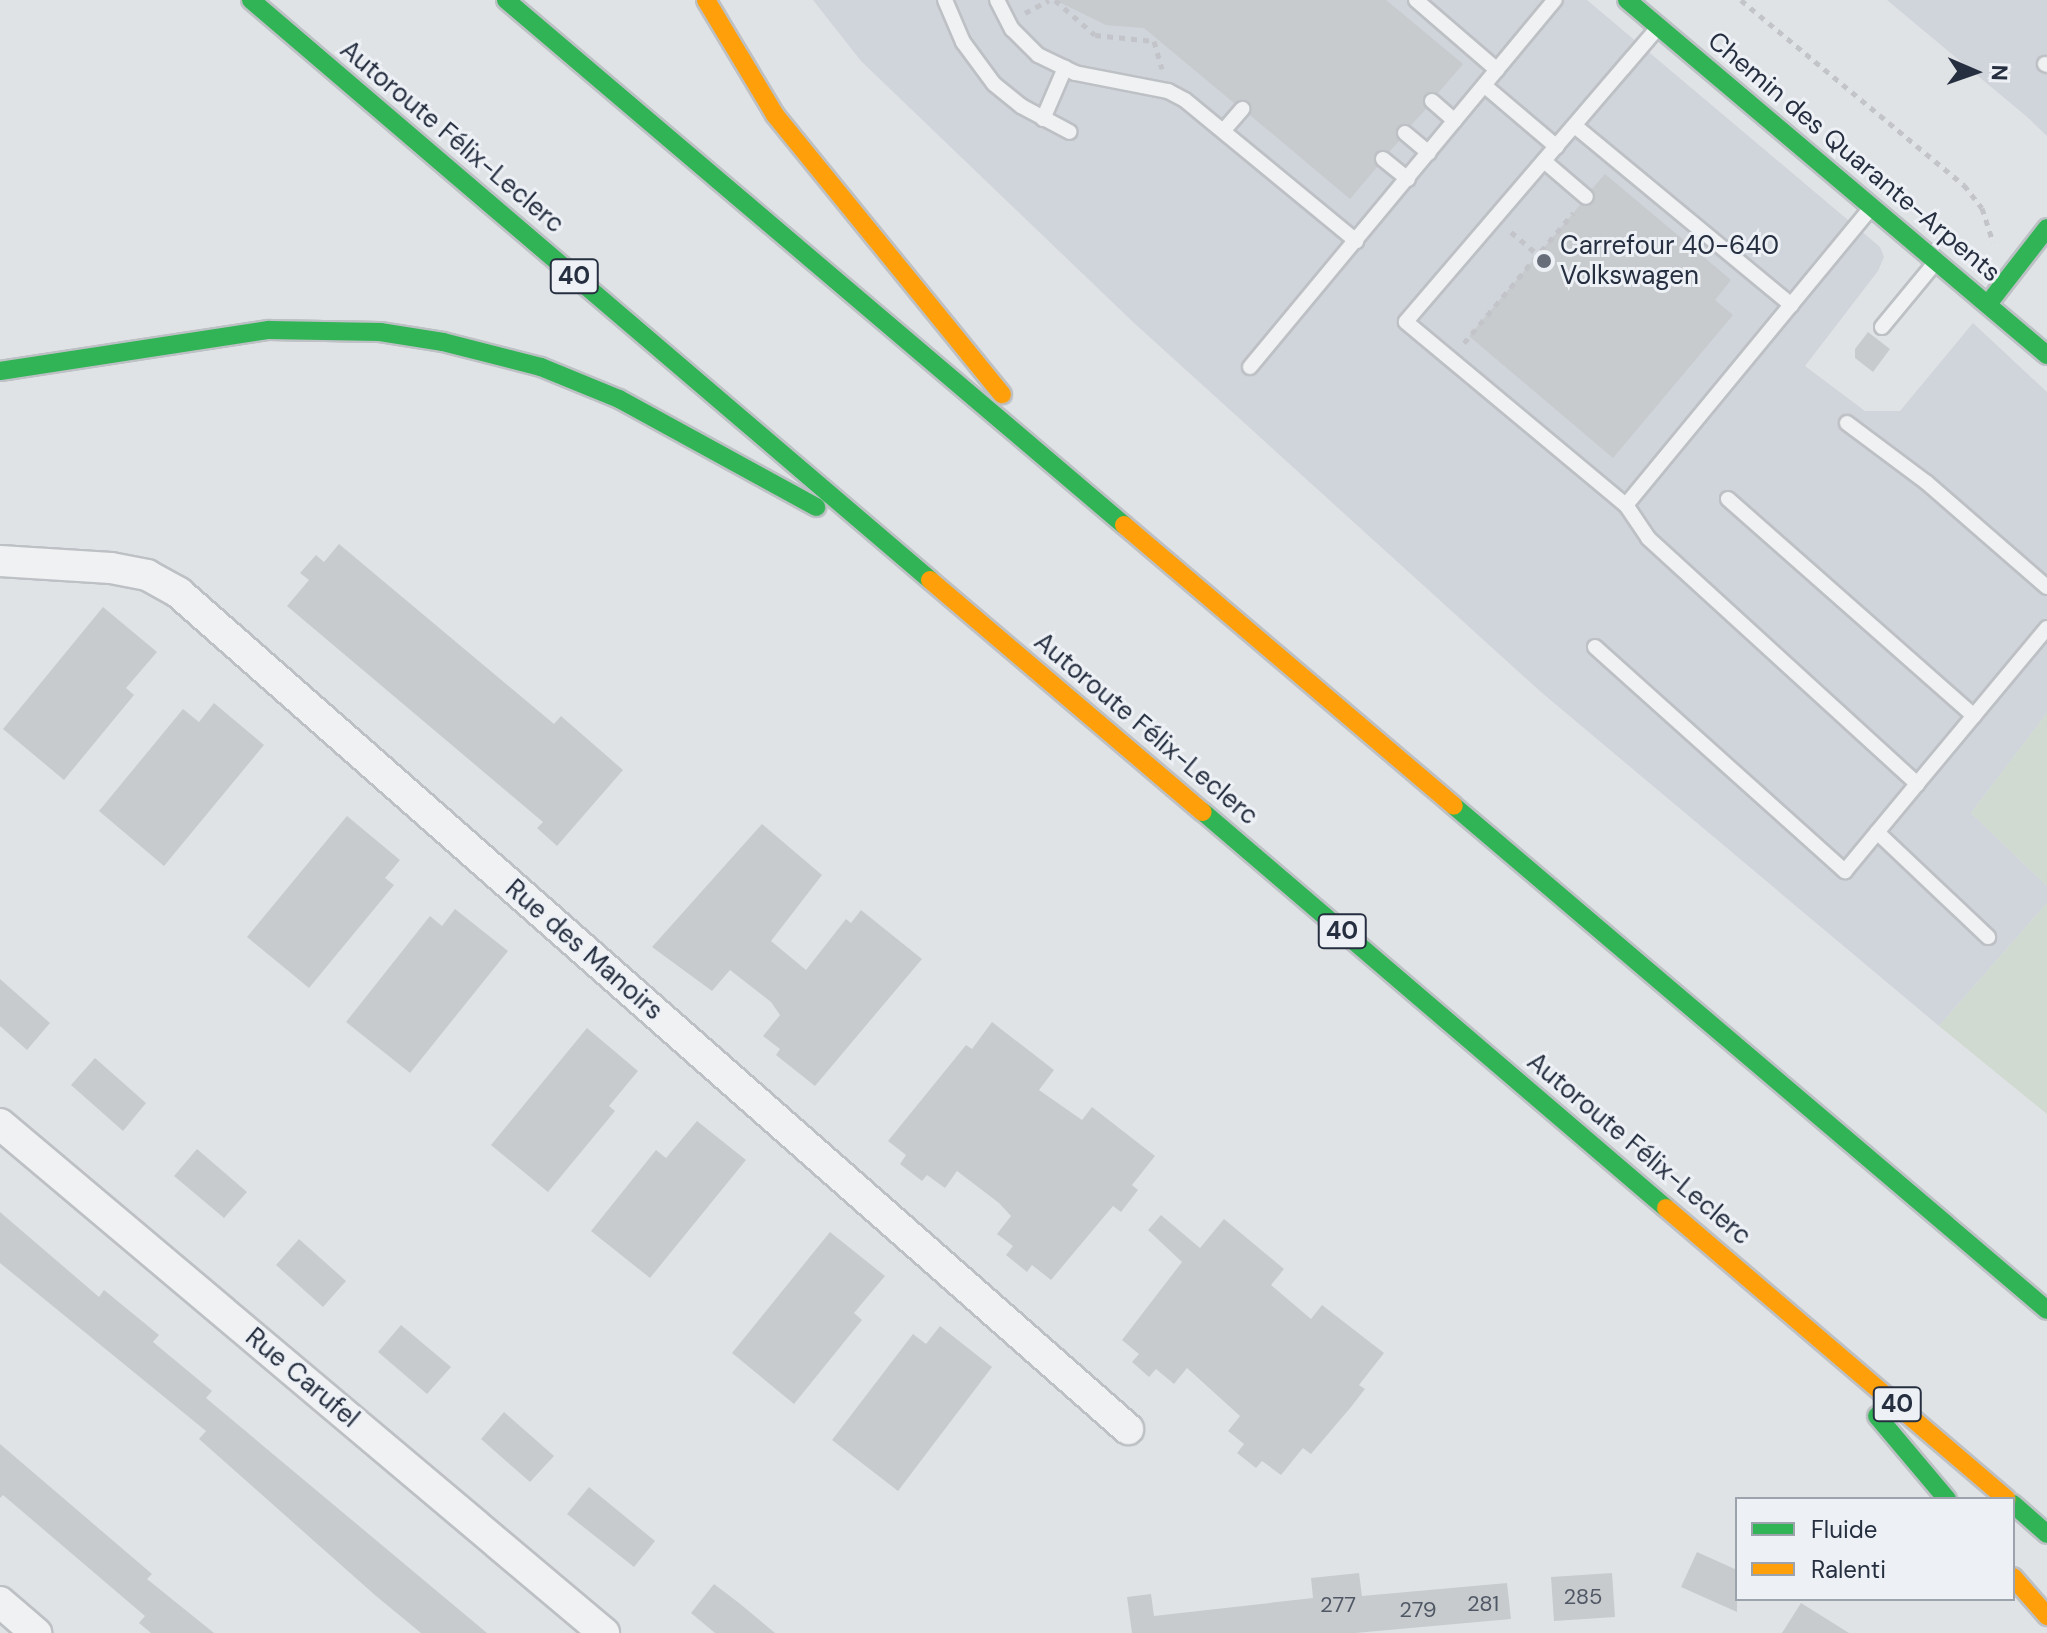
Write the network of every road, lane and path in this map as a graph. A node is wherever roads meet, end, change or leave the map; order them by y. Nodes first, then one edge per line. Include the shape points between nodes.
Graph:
1 (251, 0) edge
2 (506, 0) edge
3 (706, 0) edge
4 (945, 0) edge
5 (997, 0) edge
6 (1055, 0) edge
7 (1416, 0) edge
8 (1555, 0) edge
9 (1627, 0) edge
10 (1741, 0) edge
11 (1659, 27) junction
12 (1065, 68) junction
13 (1497, 70) junction
14 (1163, 71) dead end
15 (1485, 86) junction
16 (1432, 101) dead end
17 (1242, 109) dead end
18 (1043, 119) junction
19 (1455, 121) junction
20 (1575, 126) junction
21 (1224, 130) junction
22 (1070, 132) dead end
23 (1405, 133) dead end
24 (1557, 147) junction
25 (1429, 153) junction
26 (1383, 159) dead end
27 (1544, 161) junction
28 (1408, 179) junction
29 (1586, 197) dead end
30 (1871, 207) junction
31 (1573, 212) dead end
32 (1495, 219) junction
33 (2047, 228) edge
34 (1992, 240) dead end
35 (1356, 241) junction
36 (1538, 255) junction
37 (1937, 261) junction
38 (1988, 304) junction
39 (1791, 305) junction
40 (1882, 327) dead end
41 (1461, 348) dead end
42 (2047, 355) edge
43 (1250, 367) dead end
44 (0, 371) edge
45 (1847, 423) dead end
46 (1075, 482) junction
47 (1728, 499) dead end
48 (1626, 505) junction
49 (897, 551) junction
50 (0, 561) edge
51 (2047, 587) edge
52 (2047, 628) edge
53 (1595, 647) dead end
54 (1974, 716) junction
55 (1917, 784) junction
56 (1877, 832) junction
57 (1988, 937) dead end
58 (0, 1124) edge
59 (1829, 1124) junction
60 (1983, 1228) dead end
61 (1788, 1310) junction
62 (2047, 1310) edge
63 (1128, 1429) dead end
64 (1945, 1497) edge
65 (2005, 1497) edge
66 (2015, 1506) edge
67 (2047, 1534) edge
68 (2015, 1579) edge
69 (0, 1602) edge
70 (2047, 1616) edge
71 (36, 1633) edge
72 (604, 1633) edge

1 - 49 main road, Autoroute Félix-Leclerc / 40
2 - 46 main road
3 - 46 main road via 739,61 794,140
4 - 18 lane via 983,71
5 - 12 lane via 1024,44
6 - 14 path via 1095,35 1154,41
7 - 13 lane
8 - 13 lane
9 - 11 main road, Chemin des Quarante-Arpents
10 - 34 path, Chemin des Quarante-Arpents via 1964,185 1982,208
11 - 20 lane
11 - 30 main road, Chemin des Quarante-Arpents
12 - 18 lane
12 - 21 lane via 1168,91
13 - 15 lane
15 - 19 lane
15 - 24 lane
16 - 19 lane
17 - 21 lane
18 - 22 lane
19 - 25 lane
20 - 24 lane
20 - 39 lane
21 - 35 lane
23 - 25 lane
24 - 27 lane
25 - 28 lane
26 - 28 lane
27 - 29 lane
27 - 32 lane
28 - 35 lane
30 - 37 main road, Chemin des Quarante-Arpents
30 - 39 lane
31 - 36 path
32 - 36 path
32 - 48 lane via 1406,322
33 - 38 main road
35 - 43 lane
36 - 41 path
37 - 38 main road, Chemin des Quarante-Arpents
37 - 40 lane
38 - 42 main road, Chemin des Quarante-Arpents
39 - 48 lane
44 - 49 main road via 269,330 380,332 443,342 541,367 619,399
45 - 51 lane via 1926,482
46 - 59 main road
47 - 54 lane
48 - 55 lane via 1648,538
49 - 61 main road, Autoroute Félix-Leclerc / 40
50 - 63 street, Rue des Manoirs via 111,568 147,575 179,593 1049,1354
52 - 54 lane
53 - 56 lane via 1845,871
54 - 55 lane
55 - 56 lane
56 - 57 lane
58 - 72 street, Rue Carufel
59 - 60 main road
59 - 62 main road
61 - 64 main road
61 - 65 main road, Autoroute Félix-Leclerc / 40
66 - 67 main road
68 - 70 main road
69 - 71 street

